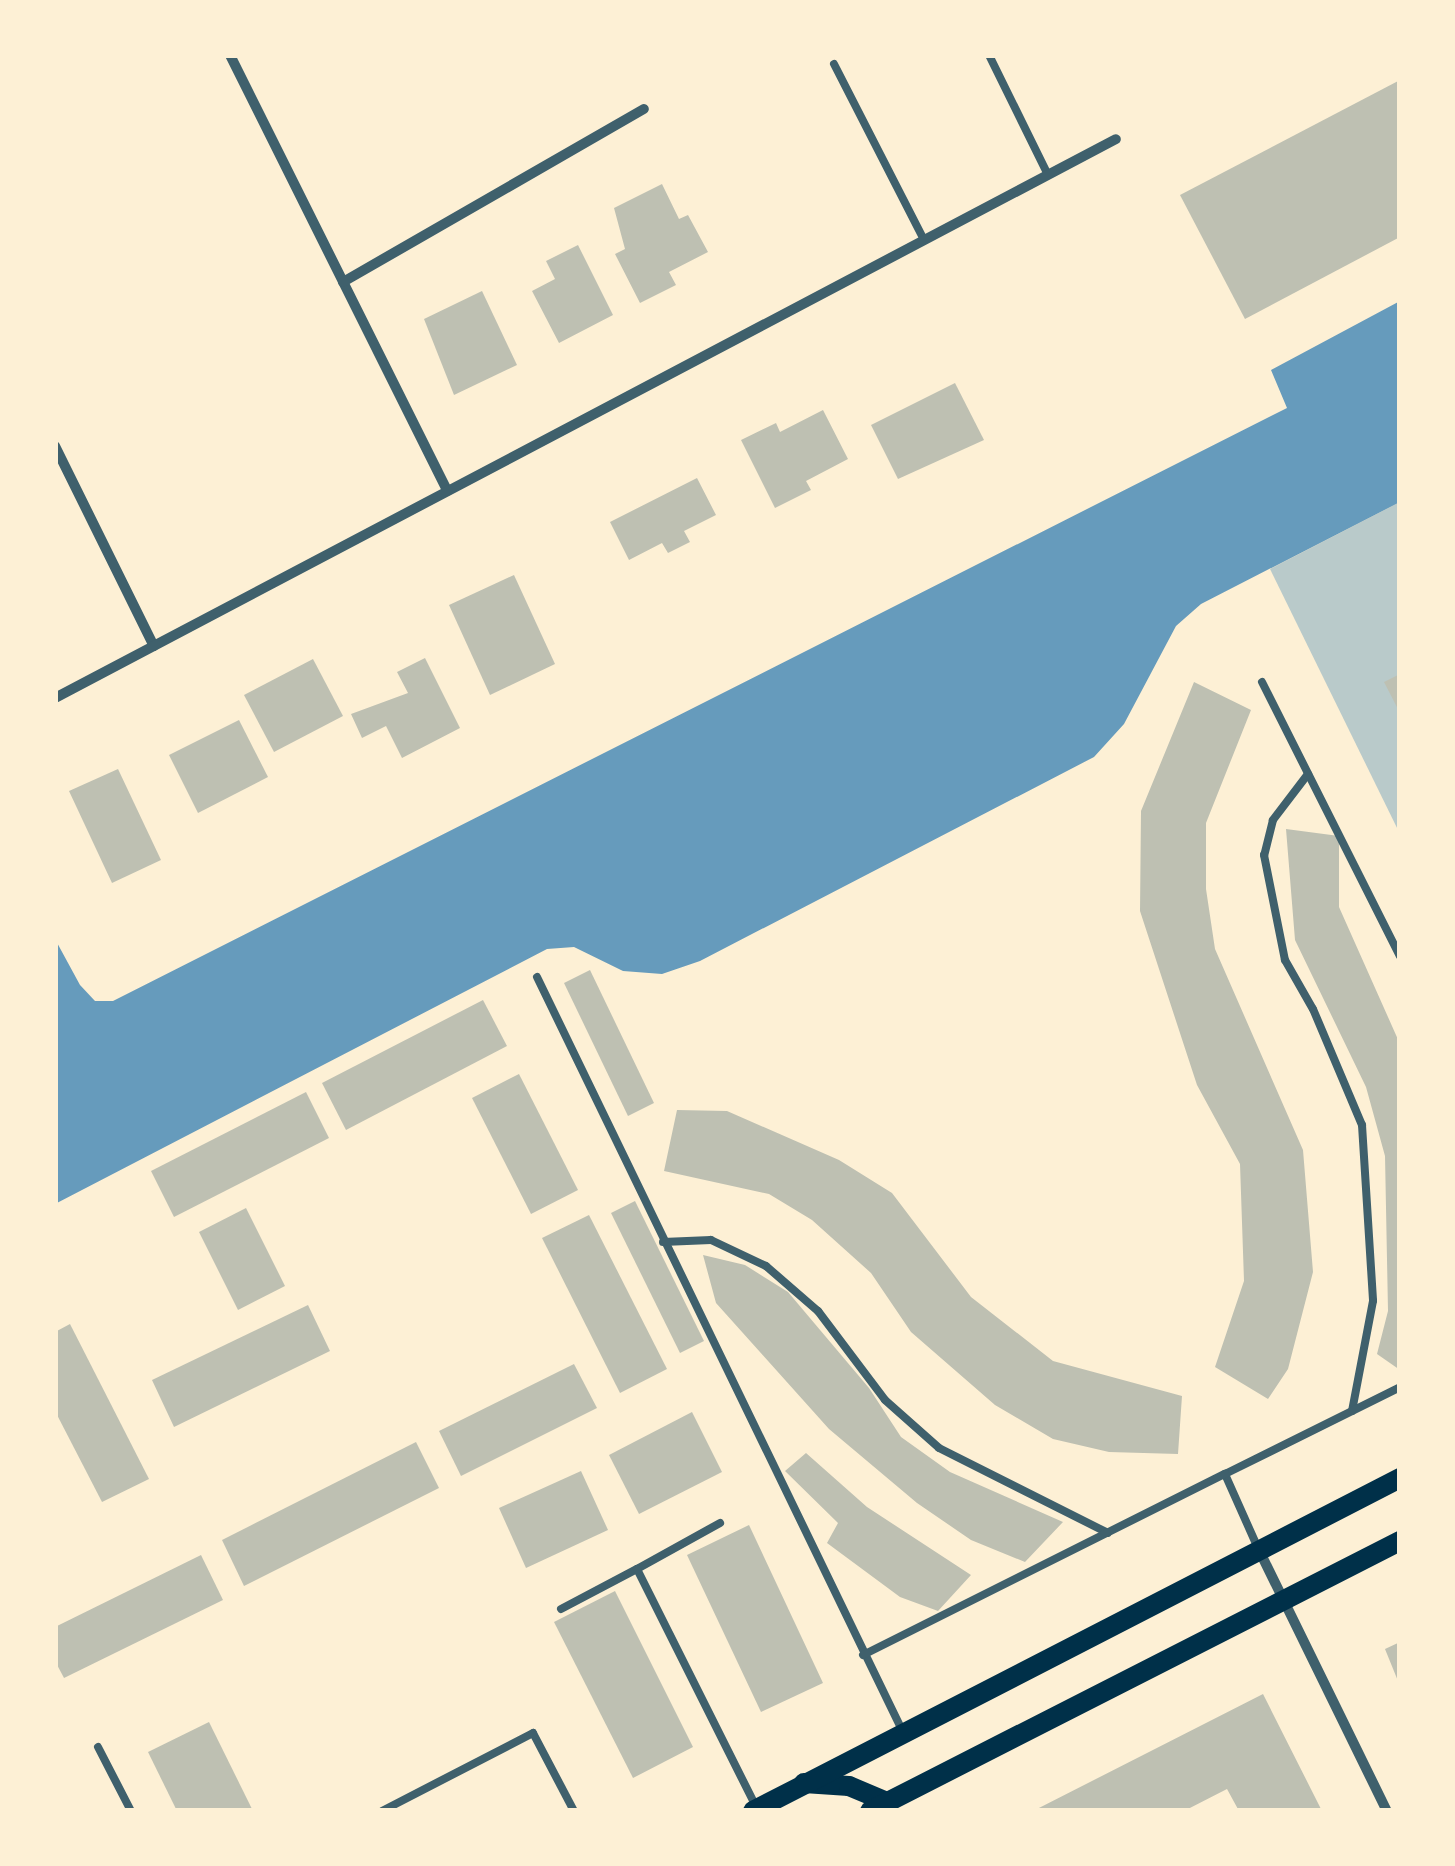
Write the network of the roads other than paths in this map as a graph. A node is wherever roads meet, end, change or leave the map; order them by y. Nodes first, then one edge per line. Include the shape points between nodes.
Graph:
1 (230, 55) edge
2 (989, 55) edge
3 (834, 64) dead end
4 (644, 109) dead end
5 (1116, 139) dead end
6 (1048, 175) junction
7 (924, 240) junction
8 (343, 282) junction
9 (55, 446) edge
10 (447, 492) junction
11 (154, 646) junction
12 (1262, 682) dead end
13 (55, 698) edge
14 (1308, 774) junction
15 (1400, 956) edge
16 (538, 977) dead end
17 (663, 1242) junction
18 (1400, 1387) edge
19 (1352, 1411) junction
20 (1224, 1474) junction
21 (1400, 1478) edge
22 (720, 1523) dead end
23 (1108, 1532) junction
24 (1400, 1541) edge
25 (1259, 1550) junction
26 (637, 1569) junction
27 (1281, 1602) junction
28 (561, 1608) dead end
29 (862, 1655) junction
30 (903, 1732) junction
31 (98, 1747) dead end
32 (804, 1783) junction
33 (883, 1808) edge
34 (570, 1810) edge
35 (755, 1810) edge
36 (130, 1811) edge
37 (382, 1811) edge
38 (1387, 1811) edge

1 - 8 street
2 - 6 lane
3 - 7 lane
4 - 8 street
5 - 6 street
6 - 7 street
7 - 10 street
8 - 10 street
9 - 11 street
10 - 11 street
11 - 13 street
12 - 14 lane
14 - 15 lane
14 - 19 lane via 1273,820 1264,855 1284,960 1314,1009 1362,1125 1372,1301
16 - 17 lane
17 - 23 lane via 711,1240 766,1266 818,1311 885,1400 939,1448
17 - 29 lane
18 - 19 lane
19 - 20 lane
20 - 23 lane
20 - 25 lane
21 - 25 main road
22 - 26 lane
23 - 29 lane
24 - 27 main road
25 - 27 street
25 - 30 main road
26 - 28 lane
26 - 35 lane
27 - 33 main road
27 - 38 street
29 - 30 lane
30 - 32 main road
31 - 36 lane
32 - 33 main road via 849,1786
32 - 35 main road
34 - 37 lane via 533,1732

